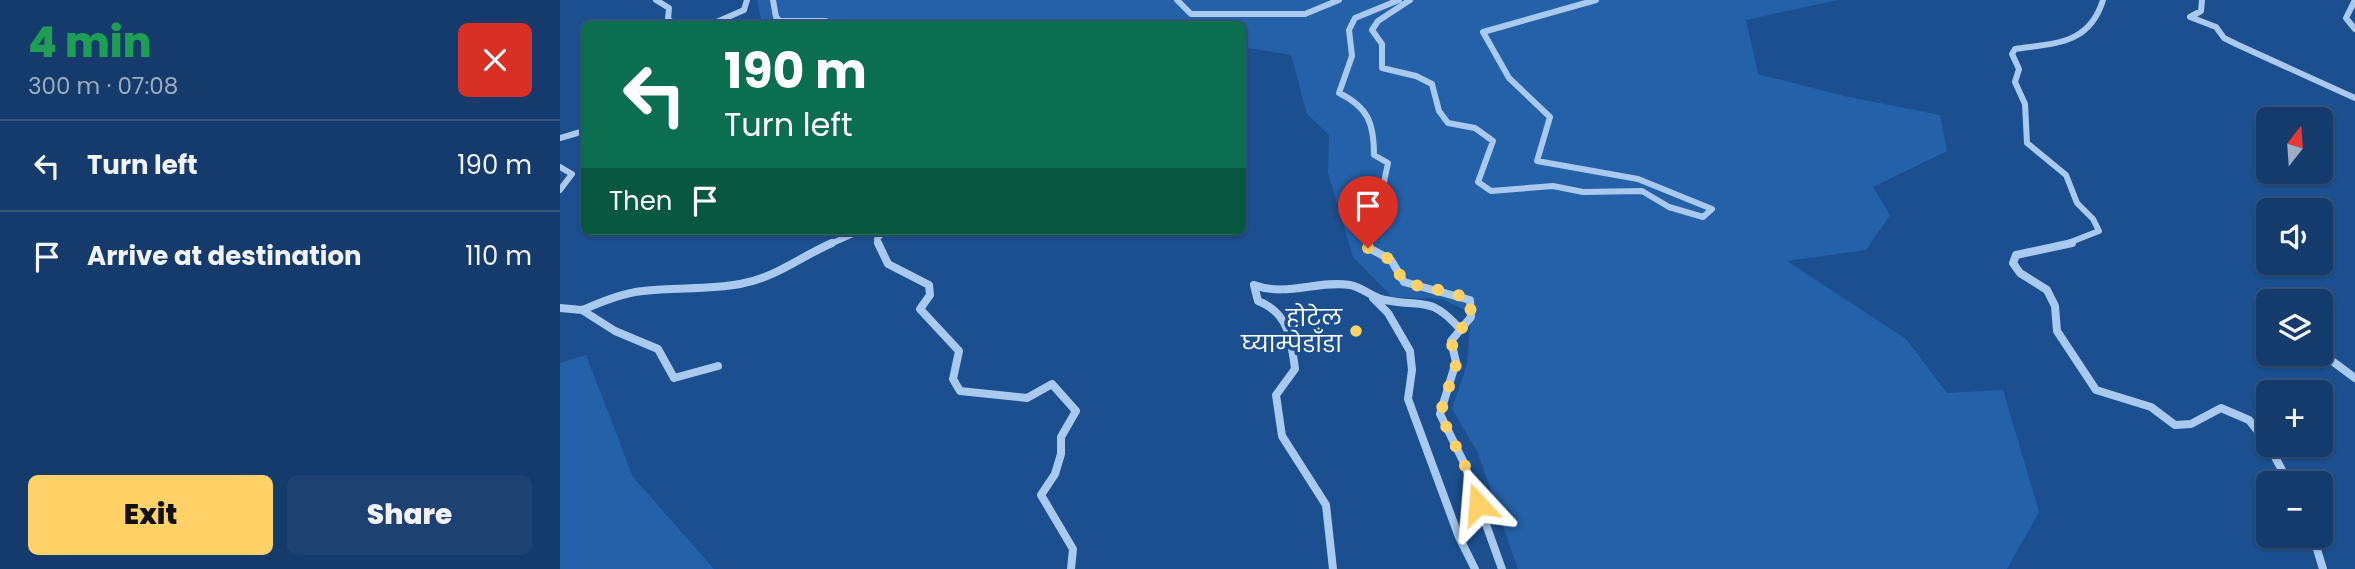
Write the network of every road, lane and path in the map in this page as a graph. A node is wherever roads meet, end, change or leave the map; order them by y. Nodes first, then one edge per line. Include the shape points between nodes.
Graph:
1 (656, 0) edge
2 (747, 0) edge
3 (773, 0) edge
4 (1177, 0) edge
5 (1339, 0) edge
6 (1399, 0) edge
7 (1410, 0) edge
8 (1596, 0) edge
9 (2102, 0) edge
10 (2202, 0) edge
11 (2355, 0) edge
12 (670, 21) edge
13 (719, 21) edge
14 (780, 21) edge
15 (780, 21) edge
16 (826, 21) edge
17 (2355, 29) edge
18 (2355, 98) edge
19 (581, 132) edge
20 (560, 138) edge
21 (560, 167) edge
22 (560, 190) edge
23 (851, 235) edge
24 (880, 235) edge
25 (1360, 291) junction
26 (560, 308) edge
27 (582, 310) junction
28 (1461, 330) junction
29 (2333, 362) edge
30 (718, 366) dead end
31 (2355, 378) edge
32 (2256, 428) edge
33 (2317, 548) edge
34 (1071, 569) edge
35 (1333, 569) edge
36 (1475, 569) edge
37 (1502, 569) edge
38 (2323, 569) edge

1 - 12 street via 669,8
2 - 13 street via 744,10
3 - 14 street
4 - 5 street via 1191,14 1250,16 1305,14
6 - 28 street via 1355,18 1349,30 1352,56 1339,93 1360,103 1375,125 1374,155 1388,163 1384,182 1366,206 1368,248 1391,260 1404,282 1447,289 1470,300 1471,317
7 - 8 street via 1372,30 1382,44 1382,68 1432,84 1439,111 1448,122 1475,128 1493,141 1478,182 1491,191 1553,186 1583,192 1642,191 1669,207 1703,217 1712,209 1637,179 1536,161 1550,117 1509,78 1483,33 1535,19 1549,10
9 - 32 street via 2087,32 2067,42 2015,48 2012,54 2019,69 2015,82 2025,104 2027,143 2066,175 2077,203 2099,231 2067,245 2025,251 2016,255 2013,263 2020,273 2048,290 2057,331 2095,390 2151,407 2175,425 2192,424 2221,408 2249,418
10 - 18 street via 2201,11 2190,17 2216,27 2236,44
11 - 17 street via 2346,18
15 - 16 street
19 - 20 street
21 - 22 street via 572,174
23 - 27 street via 799,257 780,274 739,284 641,291
24 - 34 street via 878,252 887,264 929,285 930,295 920,309 959,351 953,379 960,391 1027,398 1052,384 1076,411 1061,437 1055,474 1041,495 1073,549
25 - 28 street via 1383,300 1432,304
25 - 35 street via 1351,285 1270,290 1254,285 1258,301 1274,307 1291,336 1294,369 1276,395 1282,436 1326,505
25 - 36 street via 1388,313 1410,351 1408,399
26 - 27 street
27 - 30 street via 615,331 659,349 674,378
28 - 37 street via 1451,341 1457,362 1440,414 1464,463
29 - 31 street
33 - 38 street

